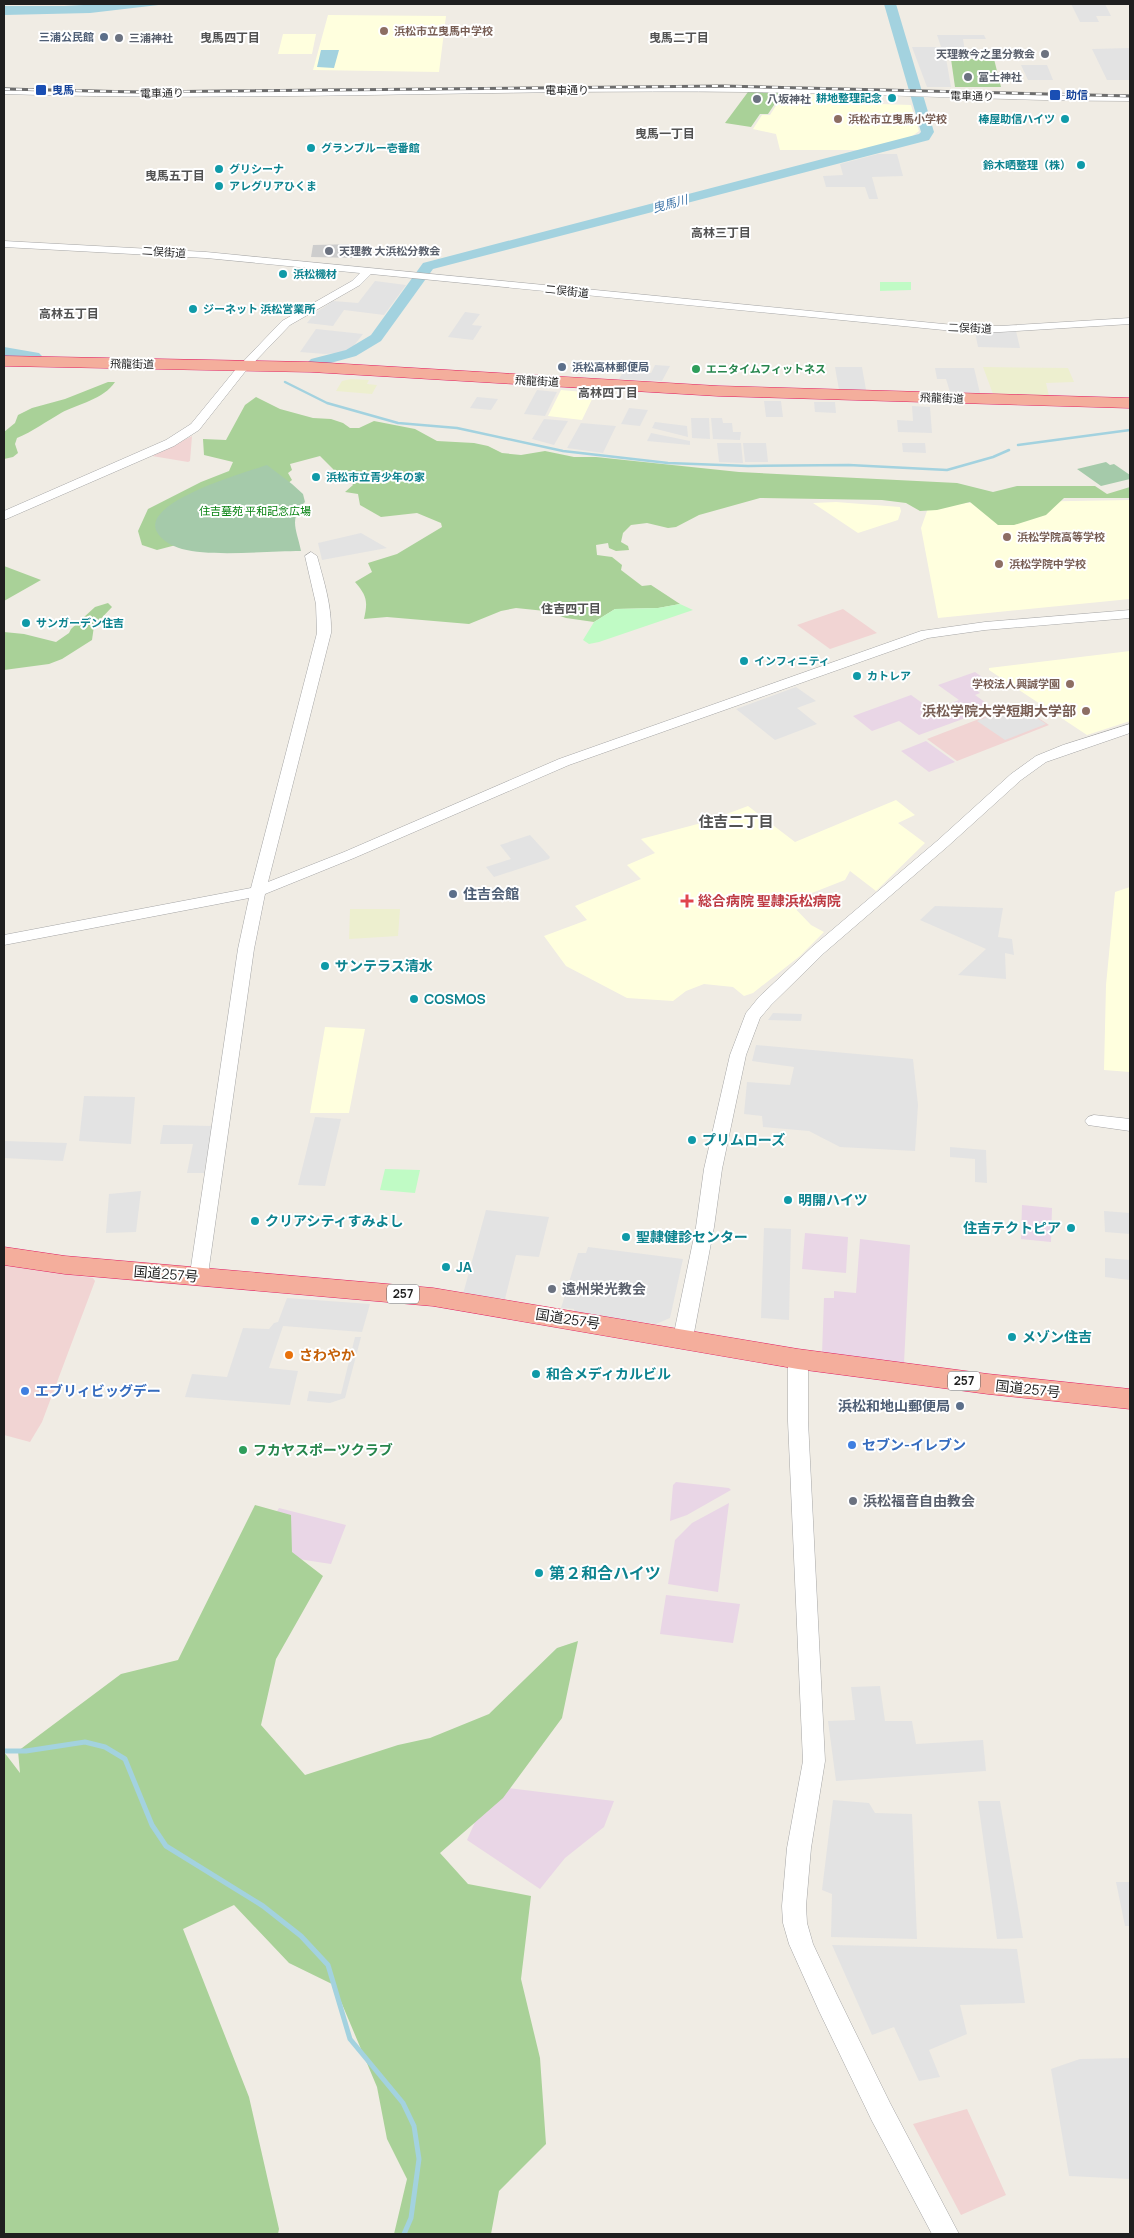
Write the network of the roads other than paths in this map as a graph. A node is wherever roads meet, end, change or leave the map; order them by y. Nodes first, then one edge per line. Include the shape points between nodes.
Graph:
1 (4, 85) edge
2 (4, 91) edge
3 (917, 92) junction
4 (1130, 92) edge
5 (1130, 98) edge
6 (4, 244) edge
7 (369, 270) junction
8 (1130, 321) edge
9 (4, 361) edge
10 (4, 366) edge
11 (243, 369) junction
12 (1130, 403) edge
13 (1130, 407) edge
14 (4, 516) edge
15 (311, 556) dead end
16 (1130, 606) edge
17 (1130, 614) edge
18 (1130, 728) edge
19 (259, 885) junction
20 (4, 931) edge
21 (4, 940) edge
22 (1094, 1121) dead end
23 (1130, 1125) edge
24 (4, 1256) edge
25 (203, 1278) junction
26 (683, 1338) junction
27 (798, 1359) junction
28 (1130, 1399) edge
29 (946, 2234) edge

1 - 3 street, 電車通り via 182,89 764,84
2 - 3 street, 電車通り via 122,94 745,89
3 - 4 street, 電車通り
3 - 5 street, 電車通り
6 - 7 street, 二俣街道 via 167,252
7 - 8 street, 二俣街道 via 964,330
7 - 11 street via 356,283 286,323
9 - 11 highway, 飛龍街道
10 - 11 highway, 飛龍街道
11 - 12 highway, 飛龍街道 via 317,368 726,391
11 - 13 highway, 飛龍街道 via 718,394
11 - 14 street via 213,408 185,435
15 - 19 street via 326,622
16 - 19 street via 982,619 907,632 558,754
17 - 19 street via 926,634 543,770 349,855
18 - 26 street via 1041,759 1016,777 818,950 752,1017 738,1055 713,1169
19 - 20 street
19 - 21 street via 202,904
19 - 25 street via 246,949 200,1267
22 - 23 street
24 - 25 highway, 国道257号 / 257
25 - 26 highway, 国道257号 / 257 via 433,1297
26 - 27 highway, 国道257号 / 257
27 - 28 highway, 国道257号 / 257
27 - 29 street via 814,1761 799,1848 795,1923 828,2003

